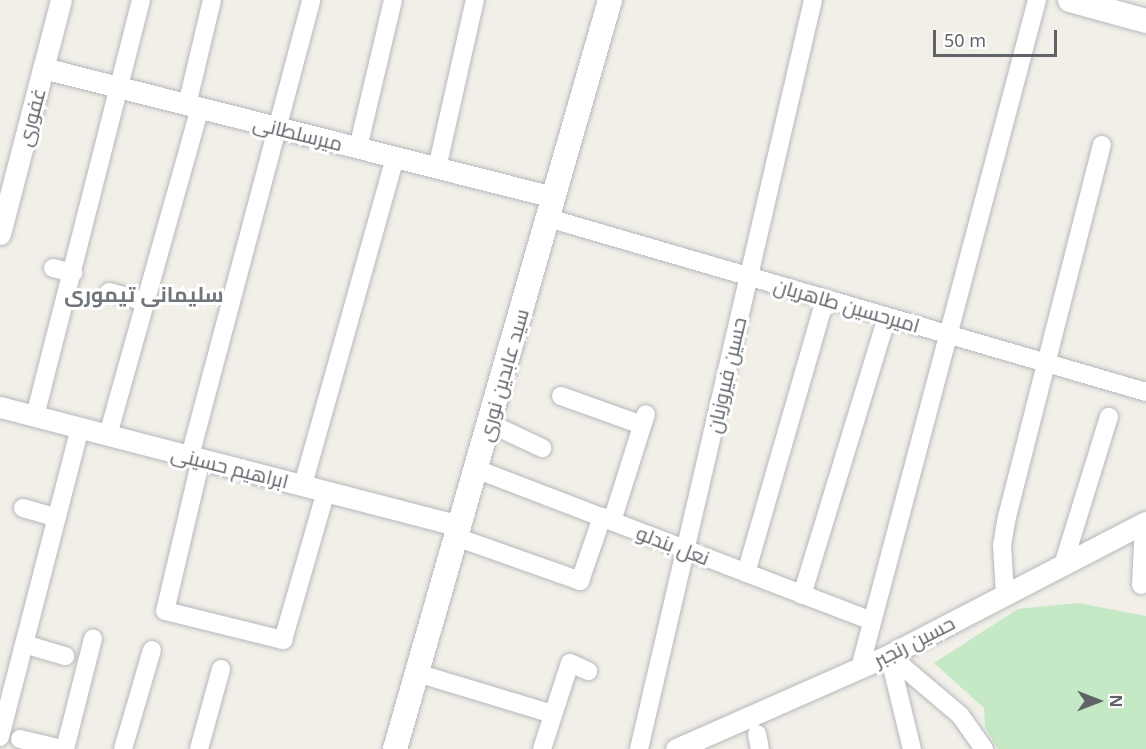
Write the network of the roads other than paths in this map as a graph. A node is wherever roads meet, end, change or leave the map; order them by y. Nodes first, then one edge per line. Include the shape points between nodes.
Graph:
1 (61, 0) edge
2 (141, 0) edge
3 (212, 0) edge
4 (311, 0) edge
5 (393, 0) edge
6 (475, 0) edge
7 (610, 0) edge
8 (813, 0) edge
9 (1037, 0) edge
10 (1070, 0) edge
11 (1146, 21) edge
12 (43, 68) junction
13 (122, 88) junction
14 (193, 106) junction
15 (278, 128) junction
16 (1102, 145) dead end
17 (358, 148) junction
18 (395, 157) junction
19 (437, 168) junction
20 (550, 208) junction
21 (0, 234) edge
22 (53, 268) dead end
23 (73, 273) junction
24 (749, 277) junction
25 (109, 292) dead end
26 (825, 299) junction
27 (146, 302) junction
28 (887, 317) junction
29 (947, 334) junction
30 (1046, 363) junction
31 (1146, 392) edge
32 (561, 396) dead end
33 (0, 407) edge
34 (35, 416) junction
35 (1108, 417) dead end
36 (489, 423) junction
37 (80, 428) junction
38 (108, 435) junction
39 (542, 448) dead end
40 (196, 458) junction
41 (476, 469) junction
42 (303, 485) junction
43 (326, 491) junction
44 (24, 507) dead end
45 (57, 518) junction
46 (607, 519) junction
47 (1145, 523) edge
48 (458, 532) junction
49 (685, 550) junction
50 (1064, 562) junction
51 (746, 573) junction
52 (1141, 585) dead end
53 (802, 594) junction
54 (1005, 594) junction
55 (871, 621) junction
56 (93, 638) dead end
57 (24, 644) junction
58 (152, 650) dead end
59 (889, 655) junction
60 (65, 656) dead end
61 (860, 668) junction
62 (221, 669) dead end
63 (588, 670) dead end
64 (417, 673) junction
65 (553, 714) junction
66 (0, 737) edge
67 (20, 739) dead end
68 (682, 748) edge
69 (63, 749) edge
70 (123, 749) edge
71 (199, 749) edge
72 (395, 749) edge
73 (542, 749) edge
74 (639, 749) edge
75 (912, 749) edge
76 (984, 749) edge

1 - 12 street, غفوری
2 - 13 street
3 - 14 street
4 - 15 street
5 - 17 street
6 - 19 street
7 - 20 main road, سید عابدین نوری
8 - 24 street, حسین فیروزیان
9 - 29 street
10 - 11 main road
12 - 13 street, میرسلطانی
12 - 21 street, غفوری
13 - 14 street, میرسلطانی
13 - 23 street
14 - 15 street, میرسلطانی
14 - 27 street
15 - 17 street, میرسلطانی
15 - 40 street
16 - 30 street
17 - 18 street, میرسلطانی
18 - 19 street, میرسلطانی
18 - 42 street
19 - 20 street, میرسلطانی
20 - 24 street, امیرحسین طاهریان
20 - 36 main road, سید عابدین نوری
22 - 23 street
23 - 34 street
24 - 26 street, امیرحسین طاهریان
24 - 49 street, حسین فیروزیان
25 - 27 street
26 - 28 street, امیرحسین طاهریان
26 - 51 street
27 - 38 street
28 - 29 street, امیرحسین طاهریان
28 - 53 street
29 - 30 street, امیرحسین طاهریان
29 - 55 street
30 - 31 street, امیرحسین طاهریان
30 - 54 street via 1002,545
32 - 46 street via 644,419
33 - 34 street, ابراهیم حسینی
34 - 37 street, ابراهیم حسینی
35 - 50 street
36 - 39 street
36 - 41 main road, سید عابدین نوری
37 - 38 street, ابراهیم حسینی
37 - 45 street
38 - 40 street, ابراهیم حسینی
40 - 42 street, ابراهیم حسینی
40 - 43 street via 165,611 283,640
41 - 46 street, نعل بندلو
41 - 48 main road, سید عابدین نوری
42 - 43 street, ابراهیم حسینی
43 - 48 street, ابراهیم حسینی
44 - 45 street
45 - 57 street
46 - 48 street via 580,581
46 - 49 street, نعل بندلو
47 - 50 street, حسین رنجبر
47 - 52 street
48 - 64 main road, سید عابدین نوری
49 - 51 street, نعل بندلو
49 - 74 street, حسین فیروزیان
50 - 54 street, حسین رنجبر
51 - 53 street, نعل بندلو
53 - 55 street, نعل بندلو
54 - 59 street, حسین رنجبر
55 - 61 street
56 - 69 street
57 - 60 street
57 - 66 street
58 - 70 street
59 - 61 street, حسین رنجبر
59 - 75 street
59 - 76 street via 960,715
61 - 68 street, حسین رنجبر
62 - 71 street
63 - 65 street via 570,663
64 - 65 street
64 - 72 main road, سید عابدین نوری
65 - 73 street
67 - 69 street

